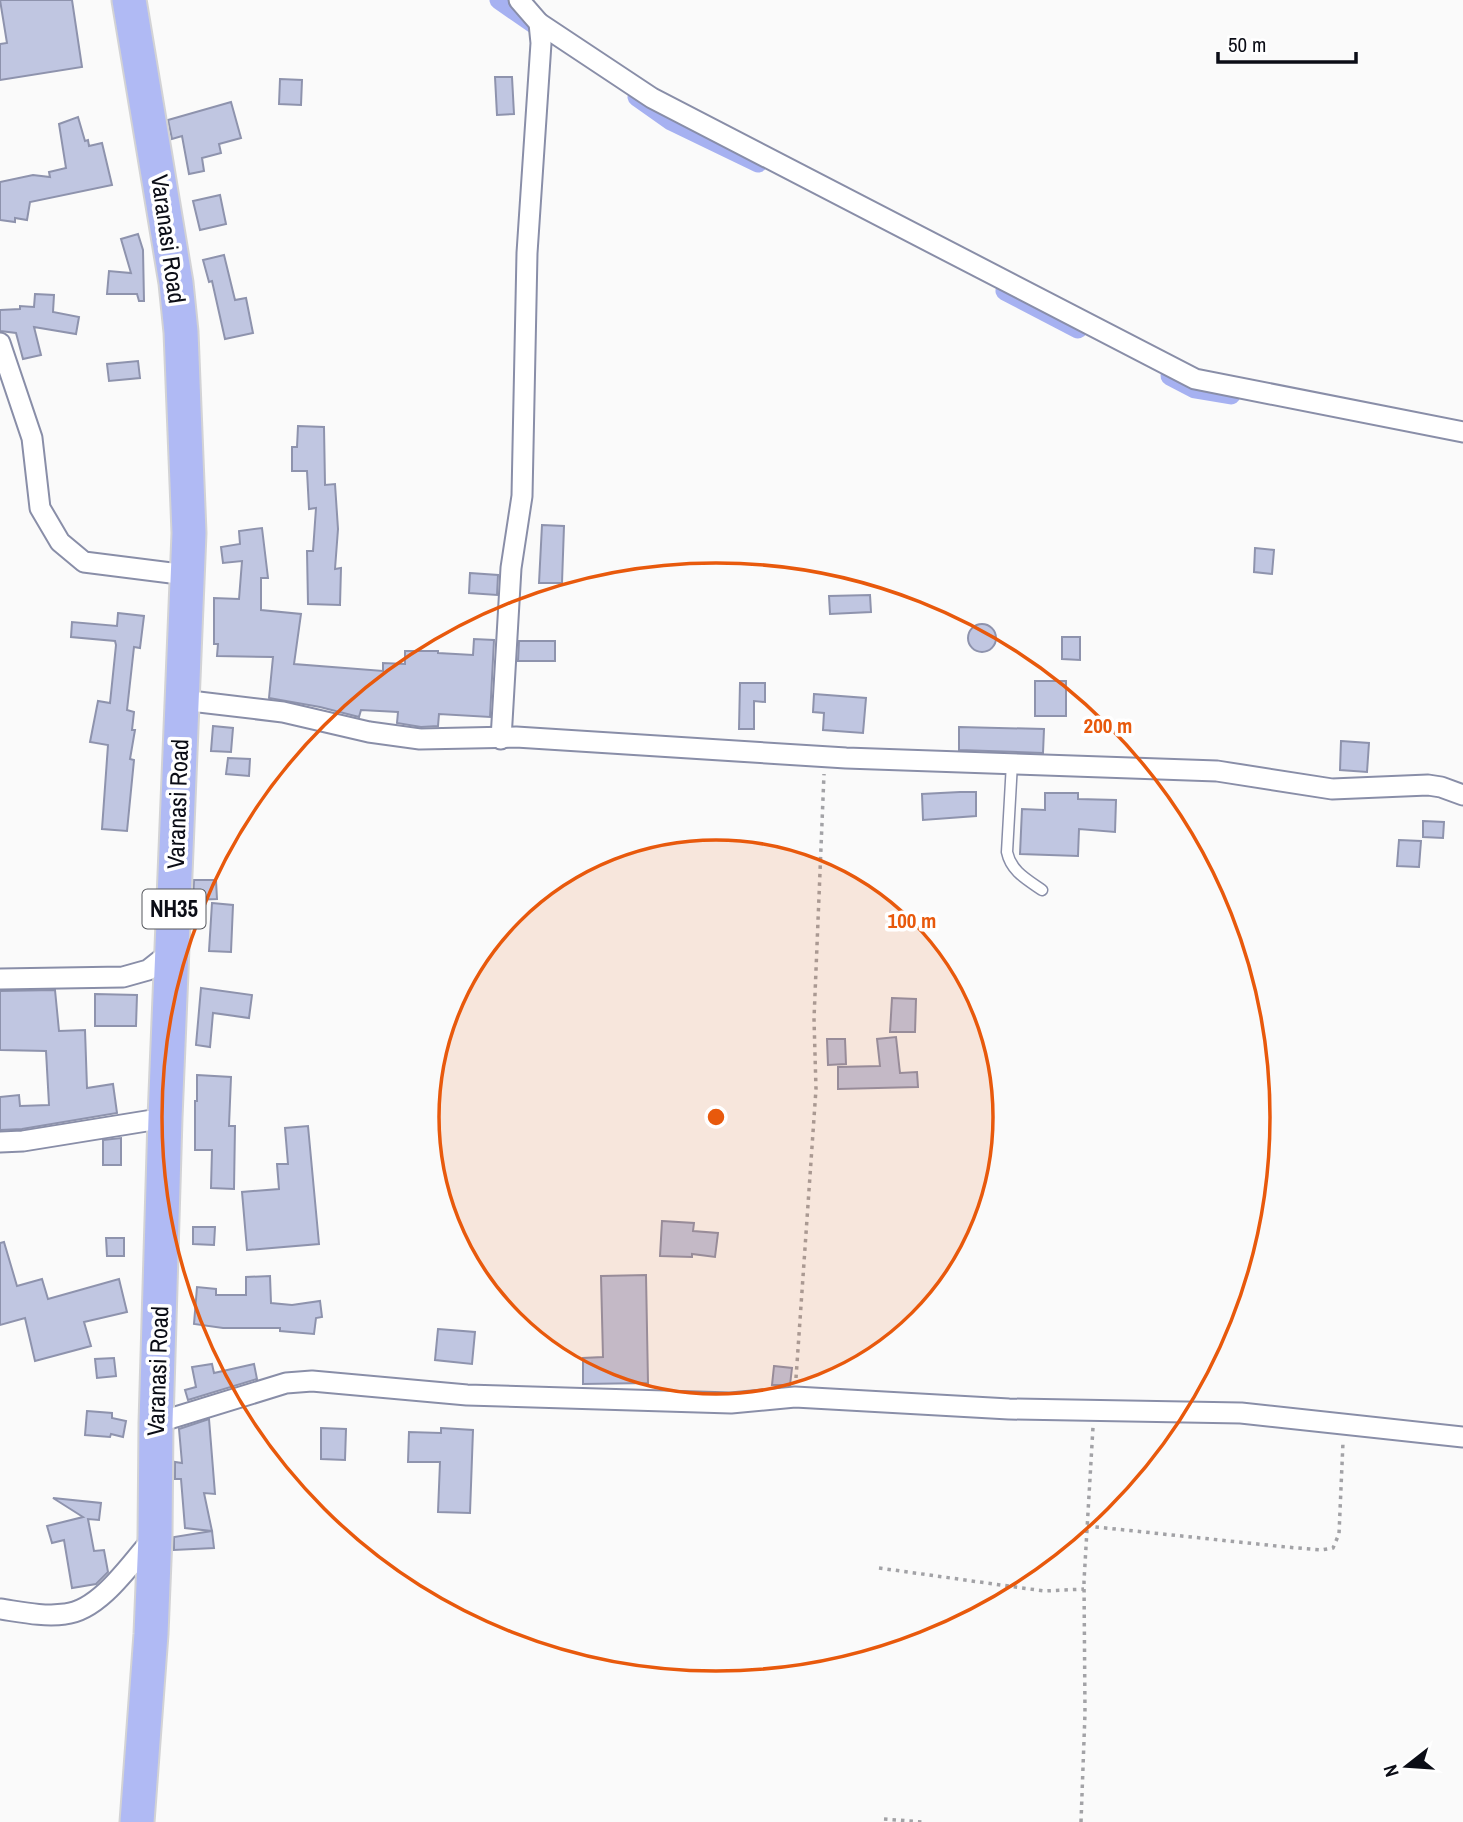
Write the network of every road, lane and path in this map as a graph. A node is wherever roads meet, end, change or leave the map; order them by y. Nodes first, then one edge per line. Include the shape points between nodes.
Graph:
1 (129, 0) edge
2 (519, 0) edge
3 (539, 23) junction
4 (0, 343) edge
5 (1463, 432) edge
6 (187, 575) junction
7 (181, 700) junction
8 (501, 738) junction
9 (825, 757) junction
10 (1012, 763) junction
11 (1463, 795) edge
12 (1042, 890) dead end
13 (172, 951) junction
14 (0, 979) edge
15 (165, 1118) junction
16 (0, 1142) edge
17 (795, 1398) junction
18 (1094, 1410) junction
19 (156, 1423) junction
20 (1343, 1423) junction
21 (1463, 1437) edge
22 (1087, 1527) junction
23 (155, 1536) junction
24 (879, 1568) dead end
25 (1084, 1589) junction
26 (0, 1609) edge
27 (884, 1818) dead end
28 (137, 1822) edge
29 (922, 1822) edge
30 (1081, 1822) edge

1 - 6 highway, Varanasi Road / NH35 via 180,320 188,479
2 - 3 street
3 - 5 street via 652,98 1195,379
3 - 8 street via 527,253 522,496 511,568
4 - 6 street via 32,438 40,508 60,542 84,562
6 - 7 highway, Varanasi Road / NH35
7 - 8 street via 283,712 393,736
7 - 13 highway, Varanasi Road / NH35
8 - 9 street
9 - 10 street
9 - 17 path via 814,1019 816,1089
10 - 11 street via 1217,771 1332,789 1428,785
10 - 12 lane via 1009,862
13 - 14 street via 148,970 123,977
13 - 15 highway, Varanasi Road / NH35
15 - 16 street
15 - 19 highway, Varanasi Road / NH35
17 - 18 street
17 - 19 street via 732,1403 467,1395 300,1381
18 - 20 street via 1241,1413
18 - 22 path
19 - 23 highway, Varanasi Road / NH35
20 - 21 street
20 - 22 path via 1339,1534 1333,1548
22 - 25 path
23 - 26 street via 97,1601 77,1612 54,1615
23 - 28 highway, Varanasi Road / NH35
24 - 25 path via 1044,1591
25 - 30 path
27 - 29 path

